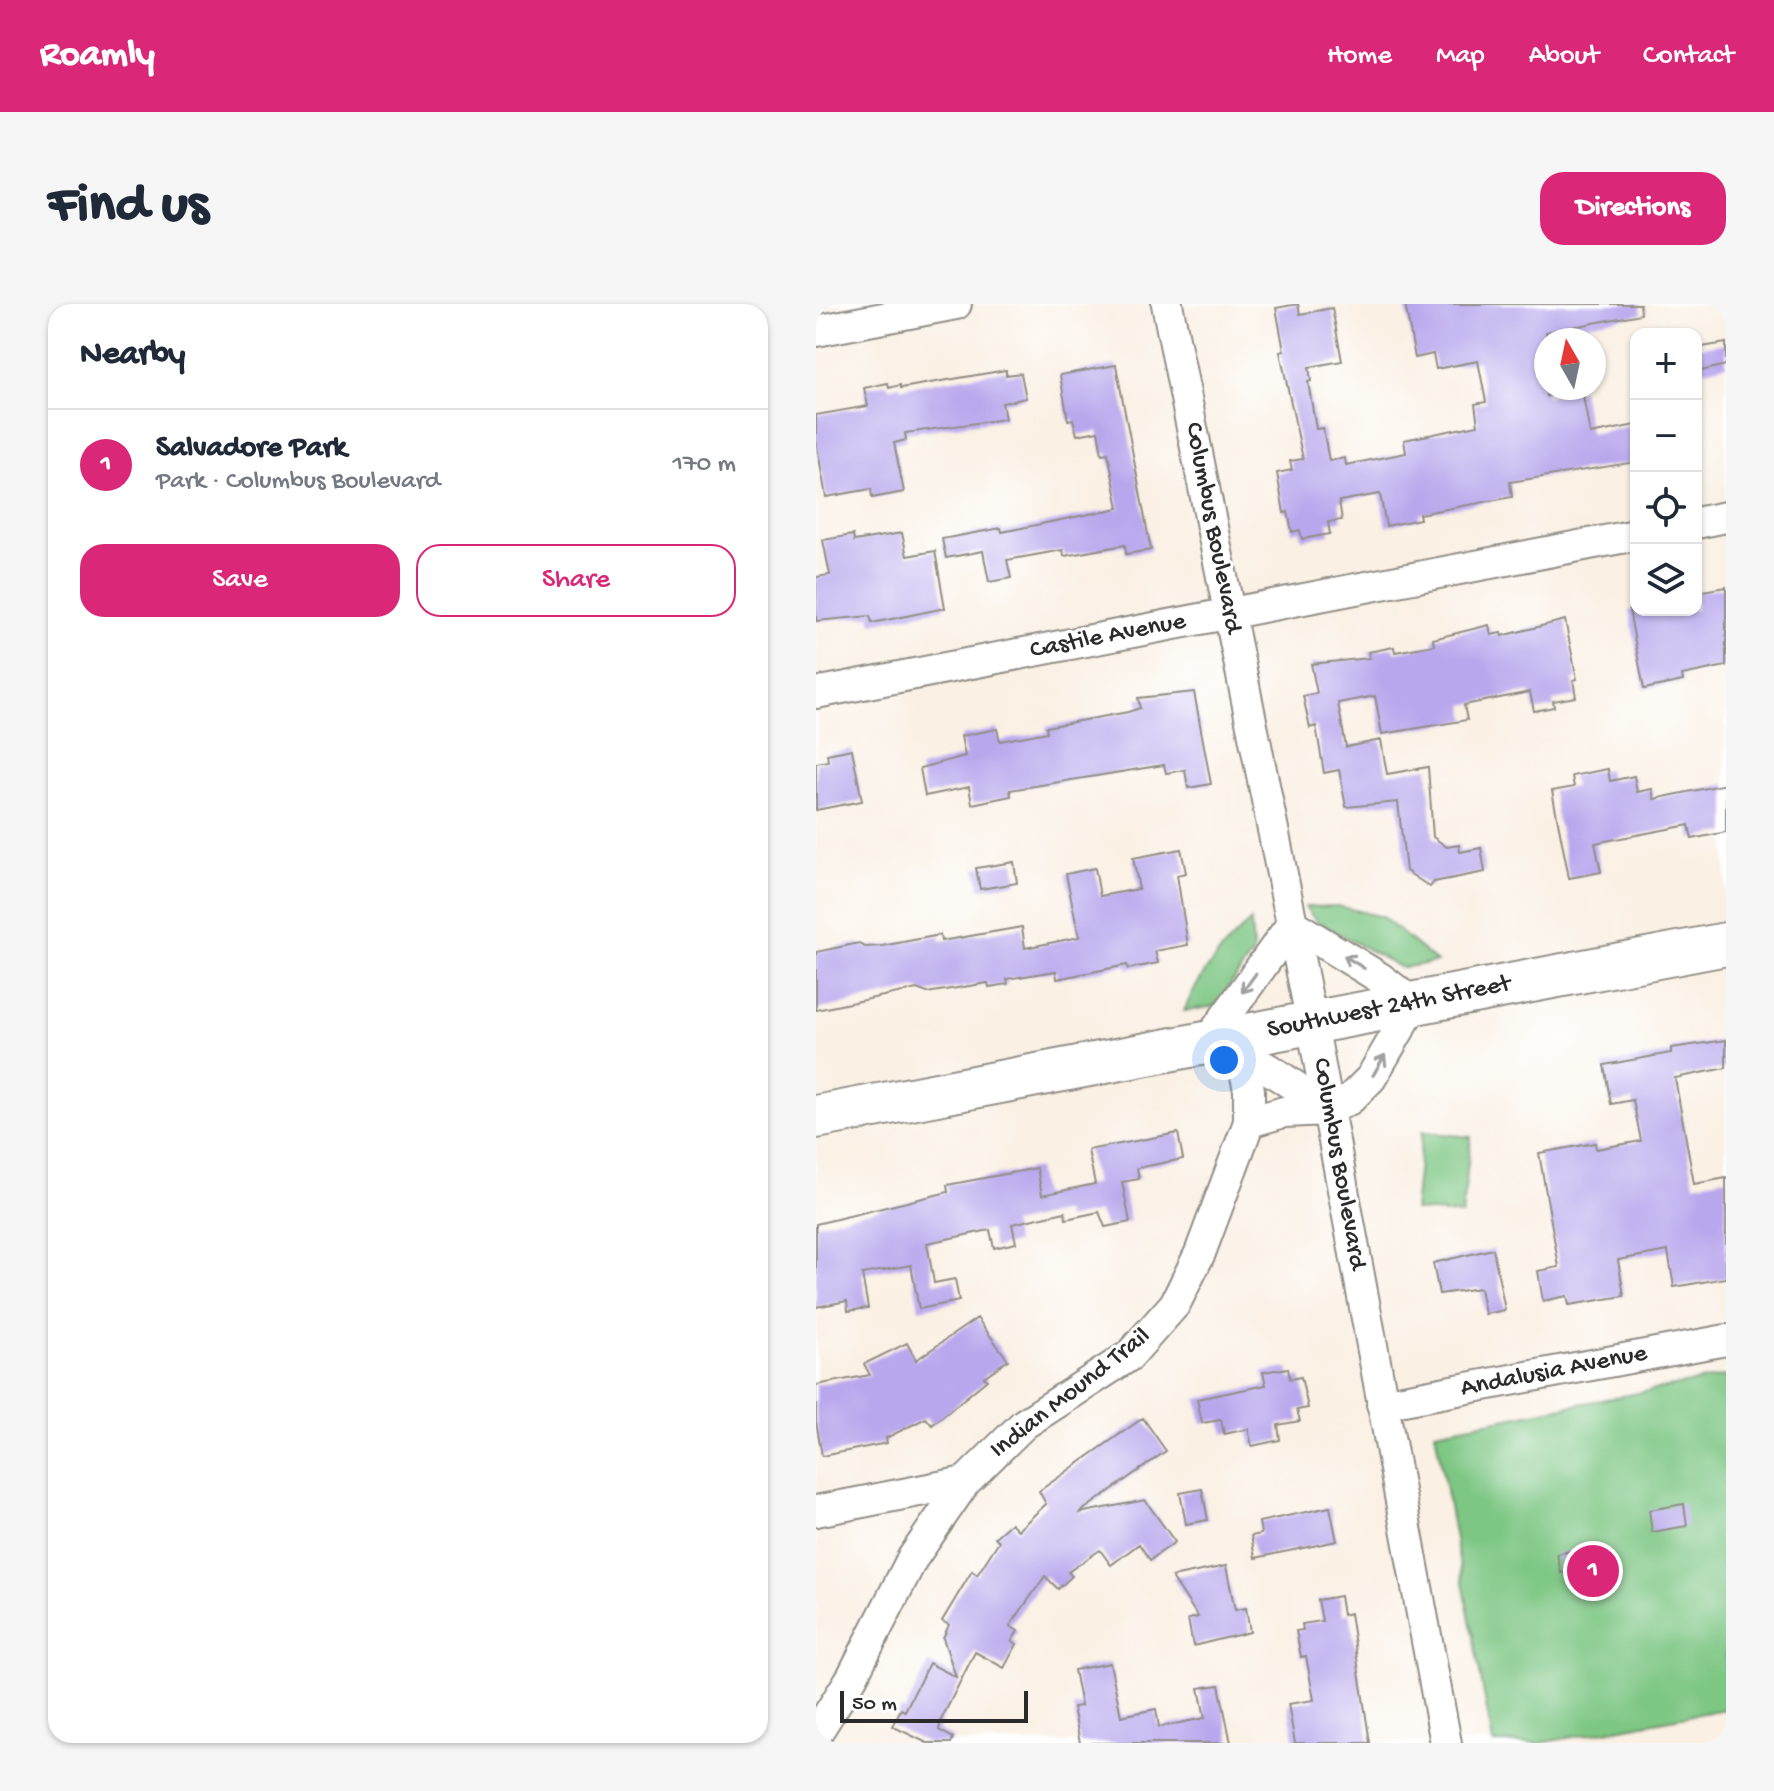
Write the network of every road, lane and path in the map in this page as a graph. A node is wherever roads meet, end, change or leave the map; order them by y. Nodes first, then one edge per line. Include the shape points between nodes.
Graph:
1 (956, 304) edge
2 (1167, 304) edge
3 (816, 331) edge
4 (1726, 517) edge
5 (1702, 522) edge
6 (1630, 536) edge
7 (1230, 614) junction
8 (816, 693) edge
9 (1292, 924) junction
10 (1726, 944) edge
11 (1414, 1004) junction
12 (1312, 1023) junction
13 (1223, 1048) junction
14 (1328, 1110) junction
15 (816, 1117) edge
16 (1249, 1122) junction
17 (1726, 1340) edge
18 (1382, 1404) junction
19 (965, 1482) junction
20 (816, 1511) edge
21 (816, 1734) edge
22 (1446, 1743) edge

1 - 3 street
2 - 7 street, Columbus Boulevard
4 - 5 street
6 - 7 street, Castile Avenue
7 - 8 street, Castile Avenue
7 - 9 street, Columbus Boulevard
11 -> 9 street
9 - 12 street, Columbus Boulevard
9 -> 13 street
10 - 11 street, Southwest 24th Street
11 - 12 street, Southwest 24th Street
14 -> 11 street via 1350,1099 1371,1078
12 - 13 street, Southwest 24th Street
12 - 14 street, Columbus Boulevard
13 - 14 street via 1271,1068
13 - 15 street, Southwest 24th Street
13 - 16 street, Indian Mound Trail via 1249,1090
14 - 16 street via 1284,1112
14 - 18 street, Columbus Boulevard
16 - 19 street, Indian Mound Trail via 1200,1253 1162,1324 1129,1356 1024,1424
17 - 18 street, Andalusia Avenue
18 - 22 street, Columbus Boulevard
19 - 20 street
19 - 21 street, Indian Mound Trail via 912,1559

